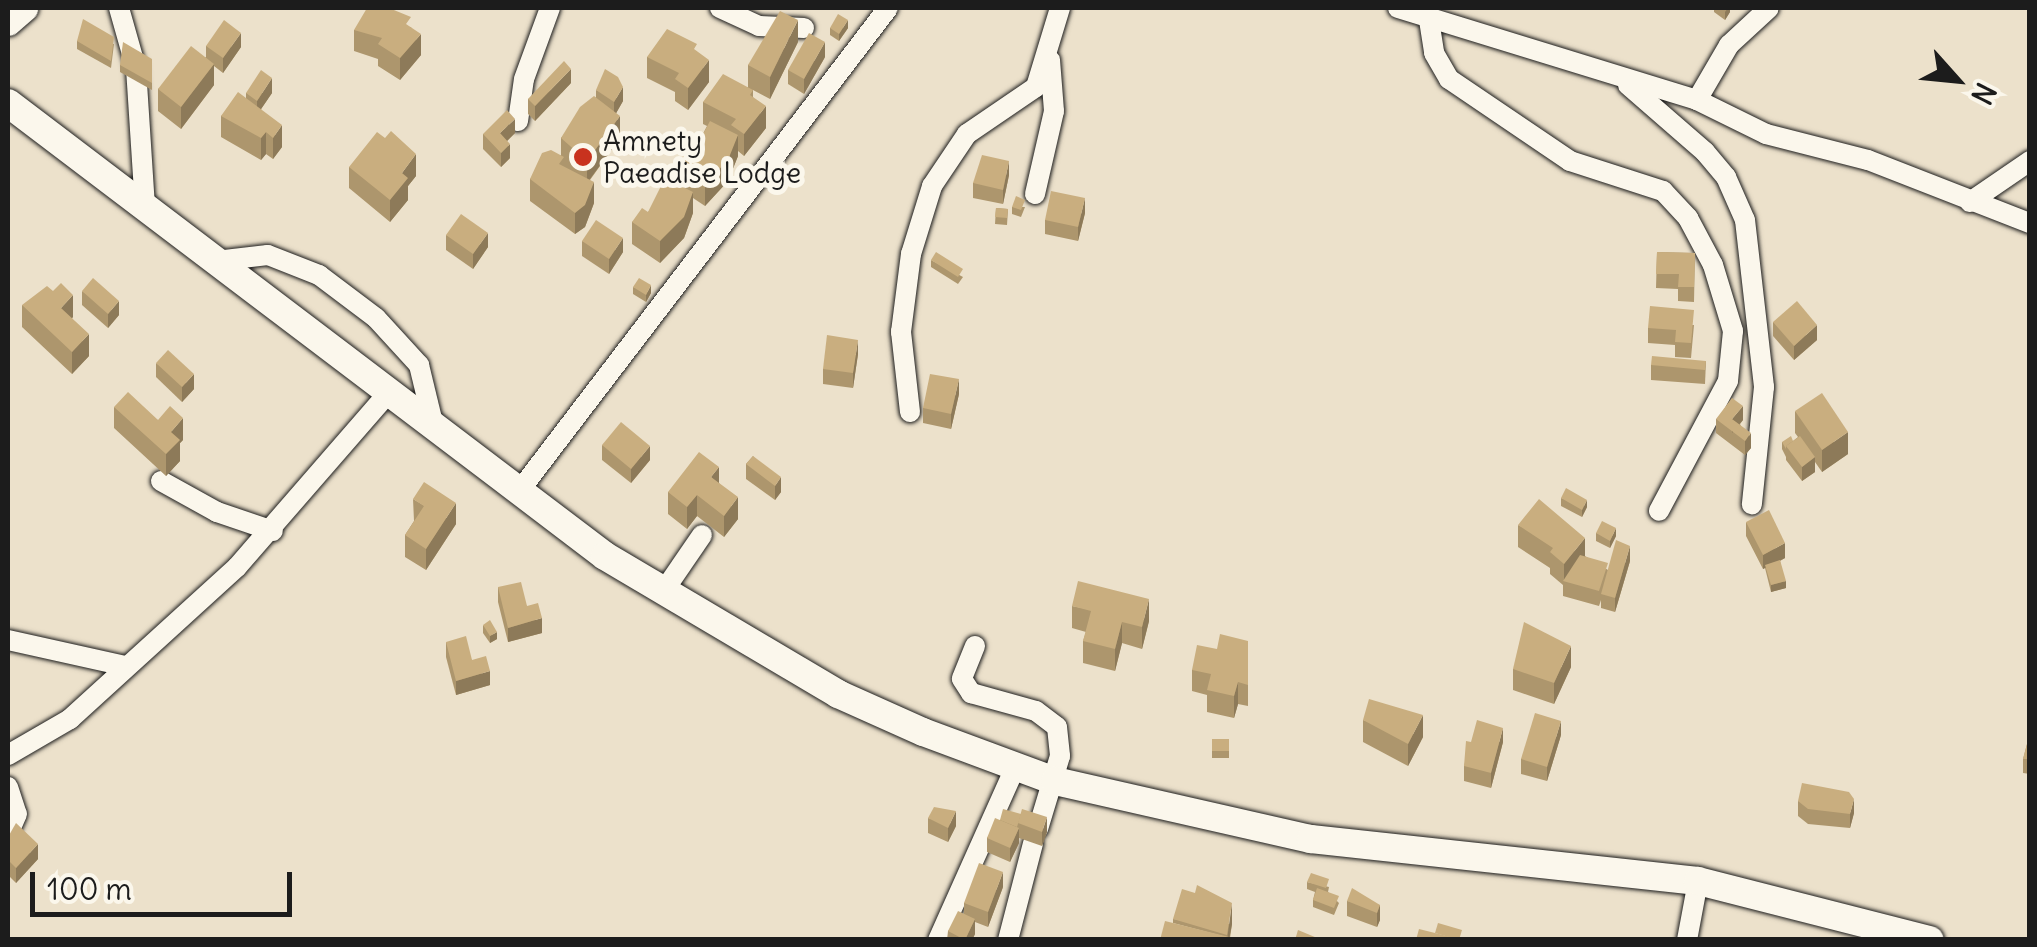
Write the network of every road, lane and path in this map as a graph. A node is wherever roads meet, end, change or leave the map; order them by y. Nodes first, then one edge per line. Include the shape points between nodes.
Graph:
1 (119, 8) edge
2 (550, 8) edge
3 (720, 8) edge
4 (888, 8) edge
5 (1060, 8) edge
6 (1398, 8) edge
7 (1769, 8) edge
8 (1429, 20) junction
9 (804, 28) dead end
10 (1049, 53) junction
11 (1623, 80) junction
12 (1697, 100) junction
13 (8, 103) edge
14 (518, 121) edge
15 (2030, 161) edge
16 (1035, 194) dead end
17 (1970, 202) junction
18 (145, 208) junction
19 (2030, 223) edge
20 (216, 262) junction
21 (390, 391) junction
22 (910, 412) dead end
23 (433, 424) junction
24 (161, 481) dead end
25 (520, 490) junction
26 (1752, 504) dead end
27 (1660, 512) dead end
28 (272, 531) junction
29 (702, 535) dead end
30 (663, 592) junction
31 (8, 640) edge
32 (975, 646) dead end
33 (125, 666) junction
34 (9, 751) edge
35 (1016, 766) junction
36 (1055, 781) junction
37 (8, 787) edge
38 (8, 834) edge
39 (1698, 881) junction
40 (938, 940) edge
41 (1008, 940) edge
42 (1687, 940) edge
43 (1930, 940) edge

1 - 18 street via 136,68
2 - 14 street via 524,79
3 - 9 street via 758,26
4 - 25 street
5 - 10 street
6 - 8 street
7 - 12 street via 1729,45
8 - 11 street
8 - 27 street via 1434,52 1449,79 1570,161 1663,190 1714,265 1733,330 1728,381
10 - 16 street via 1054,112
10 - 22 street via 1036,87 966,134 932,186 912,254 901,332
11 - 12 street
11 - 26 street via 1705,152 1726,177 1745,220 1764,387
12 - 17 street via 1766,134 1868,160
13 - 18 highway
15 - 17 street
17 - 19 street
18 - 20 highway
20 - 21 highway
20 - 23 street via 268,255 319,275 376,318 418,364
21 - 23 highway
21 - 28 street
23 - 25 highway
24 - 28 street via 217,512
25 - 30 highway
28 - 33 street
29 - 30 street
30 - 35 highway via 838,694
31 - 33 street
32 - 36 street via 964,686 1049,718 1060,738
33 - 34 street via 70,719
35 - 36 highway
35 - 40 street
36 - 39 highway via 1311,839
36 - 41 street
37 - 38 street via 17,814
39 - 42 street
39 - 43 highway

